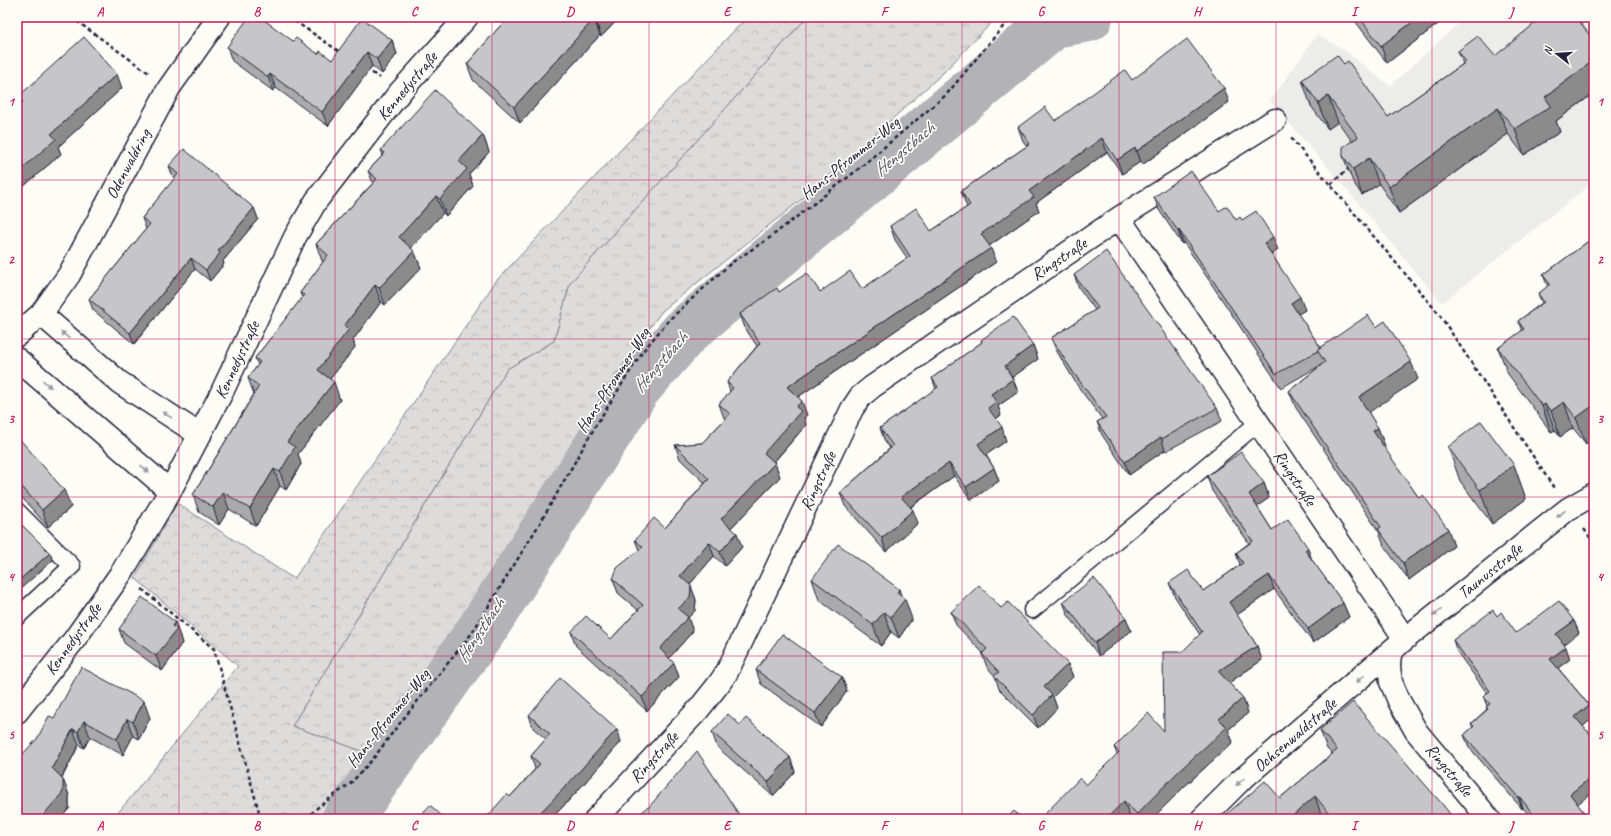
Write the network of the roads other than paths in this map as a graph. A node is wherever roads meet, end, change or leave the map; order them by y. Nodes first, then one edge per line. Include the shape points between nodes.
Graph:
1 (219, 17) edge
2 (467, 17) edge
3 (1275, 120) road end
4 (1118, 218) junction
5 (41, 314) junction
6 (17, 335) edge
7 (17, 359) edge
8 (1258, 423) junction
9 (200, 435) junction
10 (170, 491) junction
11 (1594, 494) edge
12 (17, 511) edge
13 (1032, 610) dead end
14 (17, 617) edge
15 (1397, 646) junction
16 (17, 712) edge
17 (596, 819) edge
18 (1202, 819) edge
19 (1489, 819) edge

1 - 5 street, Odenwaldring via 169,88 69,275
2 - 9 street, Kennedystraße via 400,92 320,196 295,237
3 - 4 street, Ringstraße
4 - 8 street, Ringstraße
4 - 17 street, Ringstraße via 860,397 727,672 698,710
5 - 6 street, Odenwaldring
9 -> 5 street via 119,382
7 -> 10 street
8 - 13 lane
8 - 15 street, Ringstraße
9 - 10 street, Kennedystraße
10 - 16 street, Kennedystraße via 122,572 74,640
11 -> 15 street, Taunusstraße via 1568,509
12 - 14 lane via 72,566
15 -> 18 street, Ochsenwaldstraße via 1239,782
15 - 19 street, Ringstraße via 1389,667 1391,682 1399,701 1416,731

